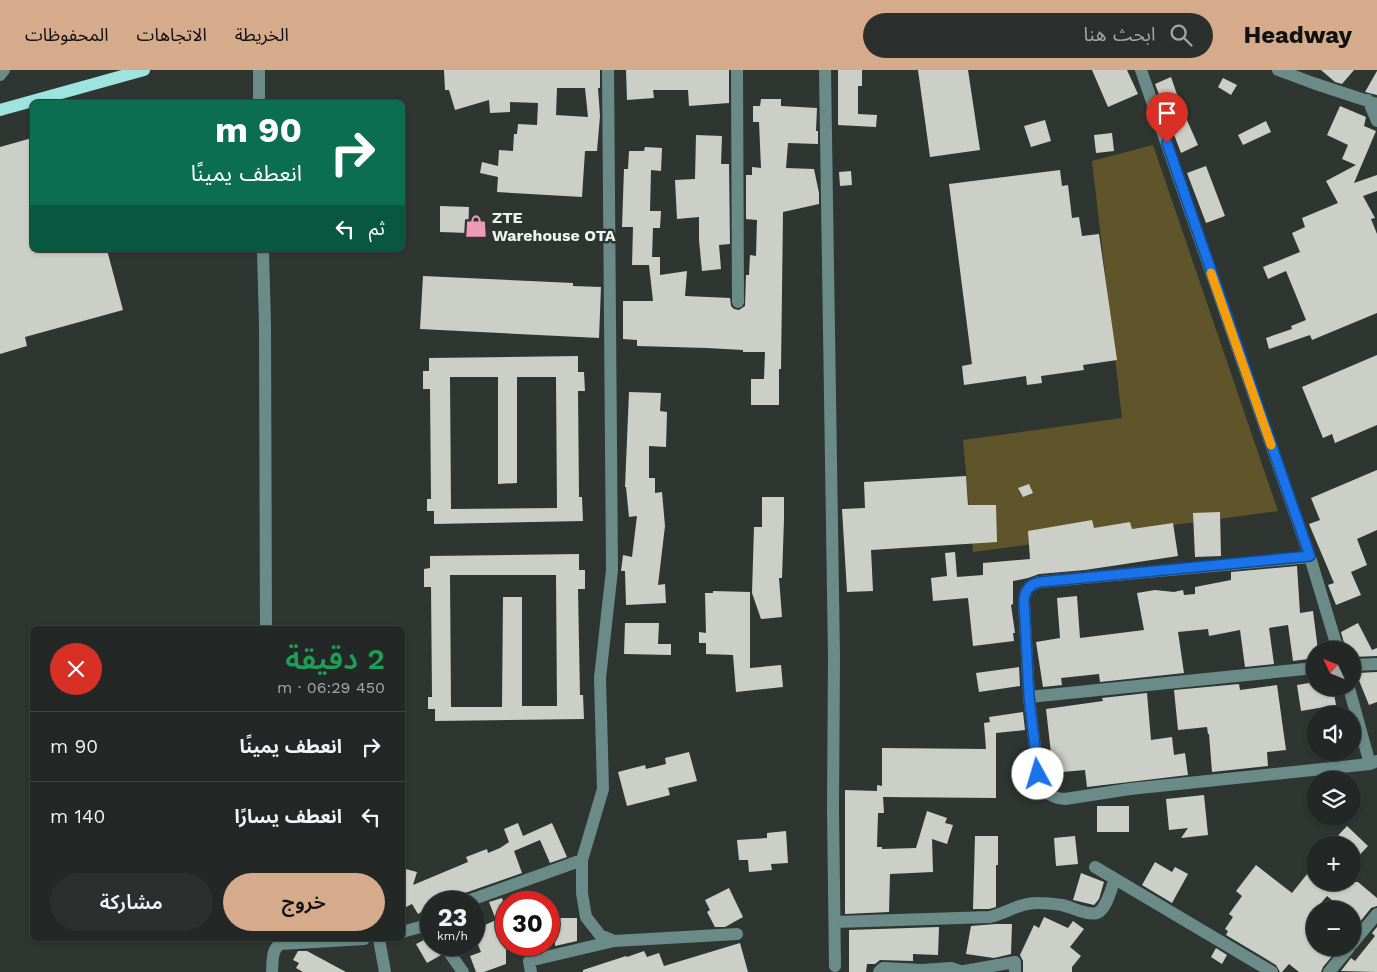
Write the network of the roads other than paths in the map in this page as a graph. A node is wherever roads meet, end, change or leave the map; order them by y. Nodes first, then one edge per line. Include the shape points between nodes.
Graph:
1 (4, 70) edge
2 (144, 70) edge
3 (259, 70) edge
4 (608, 70) edge
5 (737, 70) edge
6 (825, 70) edge
7 (1141, 70) edge
8 (1278, 70) edge
9 (0, 75) edge
10 (36, 100) edge
11 (259, 100) edge
12 (30, 102) edge
13 (1372, 102) edge
14 (0, 110) edge
15 (1377, 121) edge
16 (263, 252) edge
17 (738, 302) dead end
18 (1310, 556) junction
19 (266, 626) edge
20 (1335, 641) edge
21 (1377, 664) edge
22 (1361, 665) edge
23 (1306, 669) edge
24 (1029, 696) junction
25 (1351, 696) edge
26 (1374, 762) edge
27 (582, 860) junction
28 (1095, 867) dead end
29 (1115, 879) junction
30 (485, 895) edge
31 (1377, 914) edge
32 (835, 922) junction
33 (420, 927) edge
34 (405, 931) edge
35 (1361, 933) edge
36 (737, 934) dead end
37 (330, 941) edge
38 (379, 941) edge
39 (614, 941) junction
40 (275, 943) edge
41 (452, 956) edge
42 (1342, 956) edge
43 (835, 966) dead end
44 (922, 971) edge
45 (272, 972) edge
46 (385, 972) edge
47 (463, 972) edge
48 (532, 972) edge
49 (879, 972) edge
50 (960, 972) edge
51 (1015, 972) edge
52 (1272, 972) edge
53 (1329, 972) edge

1 - 9 street
2 - 10 main road
3 - 11 street
4 - 27 street via 612,570 600,678 603,789
5 - 17 street
6 - 32 street
7 - 18 street
8 - 13 street
12 - 14 main road
13 - 15 street
16 - 19 street
18 - 20 street
18 - 24 street via 1035,583 1027,589 1024,598
21 - 22 street
23 - 24 street
24 - 26 street via 1039,781 1046,793 1058,798
25 - 26 street
27 - 30 street
27 - 39 street via 586,917 600,935
28 - 29 street
29 - 32 street via 1104,906 1097,913 1036,902 990,917
29 - 52 street
31 - 35 street
32 - 43 street
33 - 34 street
36 - 39 street
37 - 40 street
38 - 46 street
39 - 48 street via 529,961
40 - 45 street
41 - 47 street
42 - 53 street
44 - 49 street via 883,968
44 - 50 street via 951,968
50 - 51 street via 1015,962

